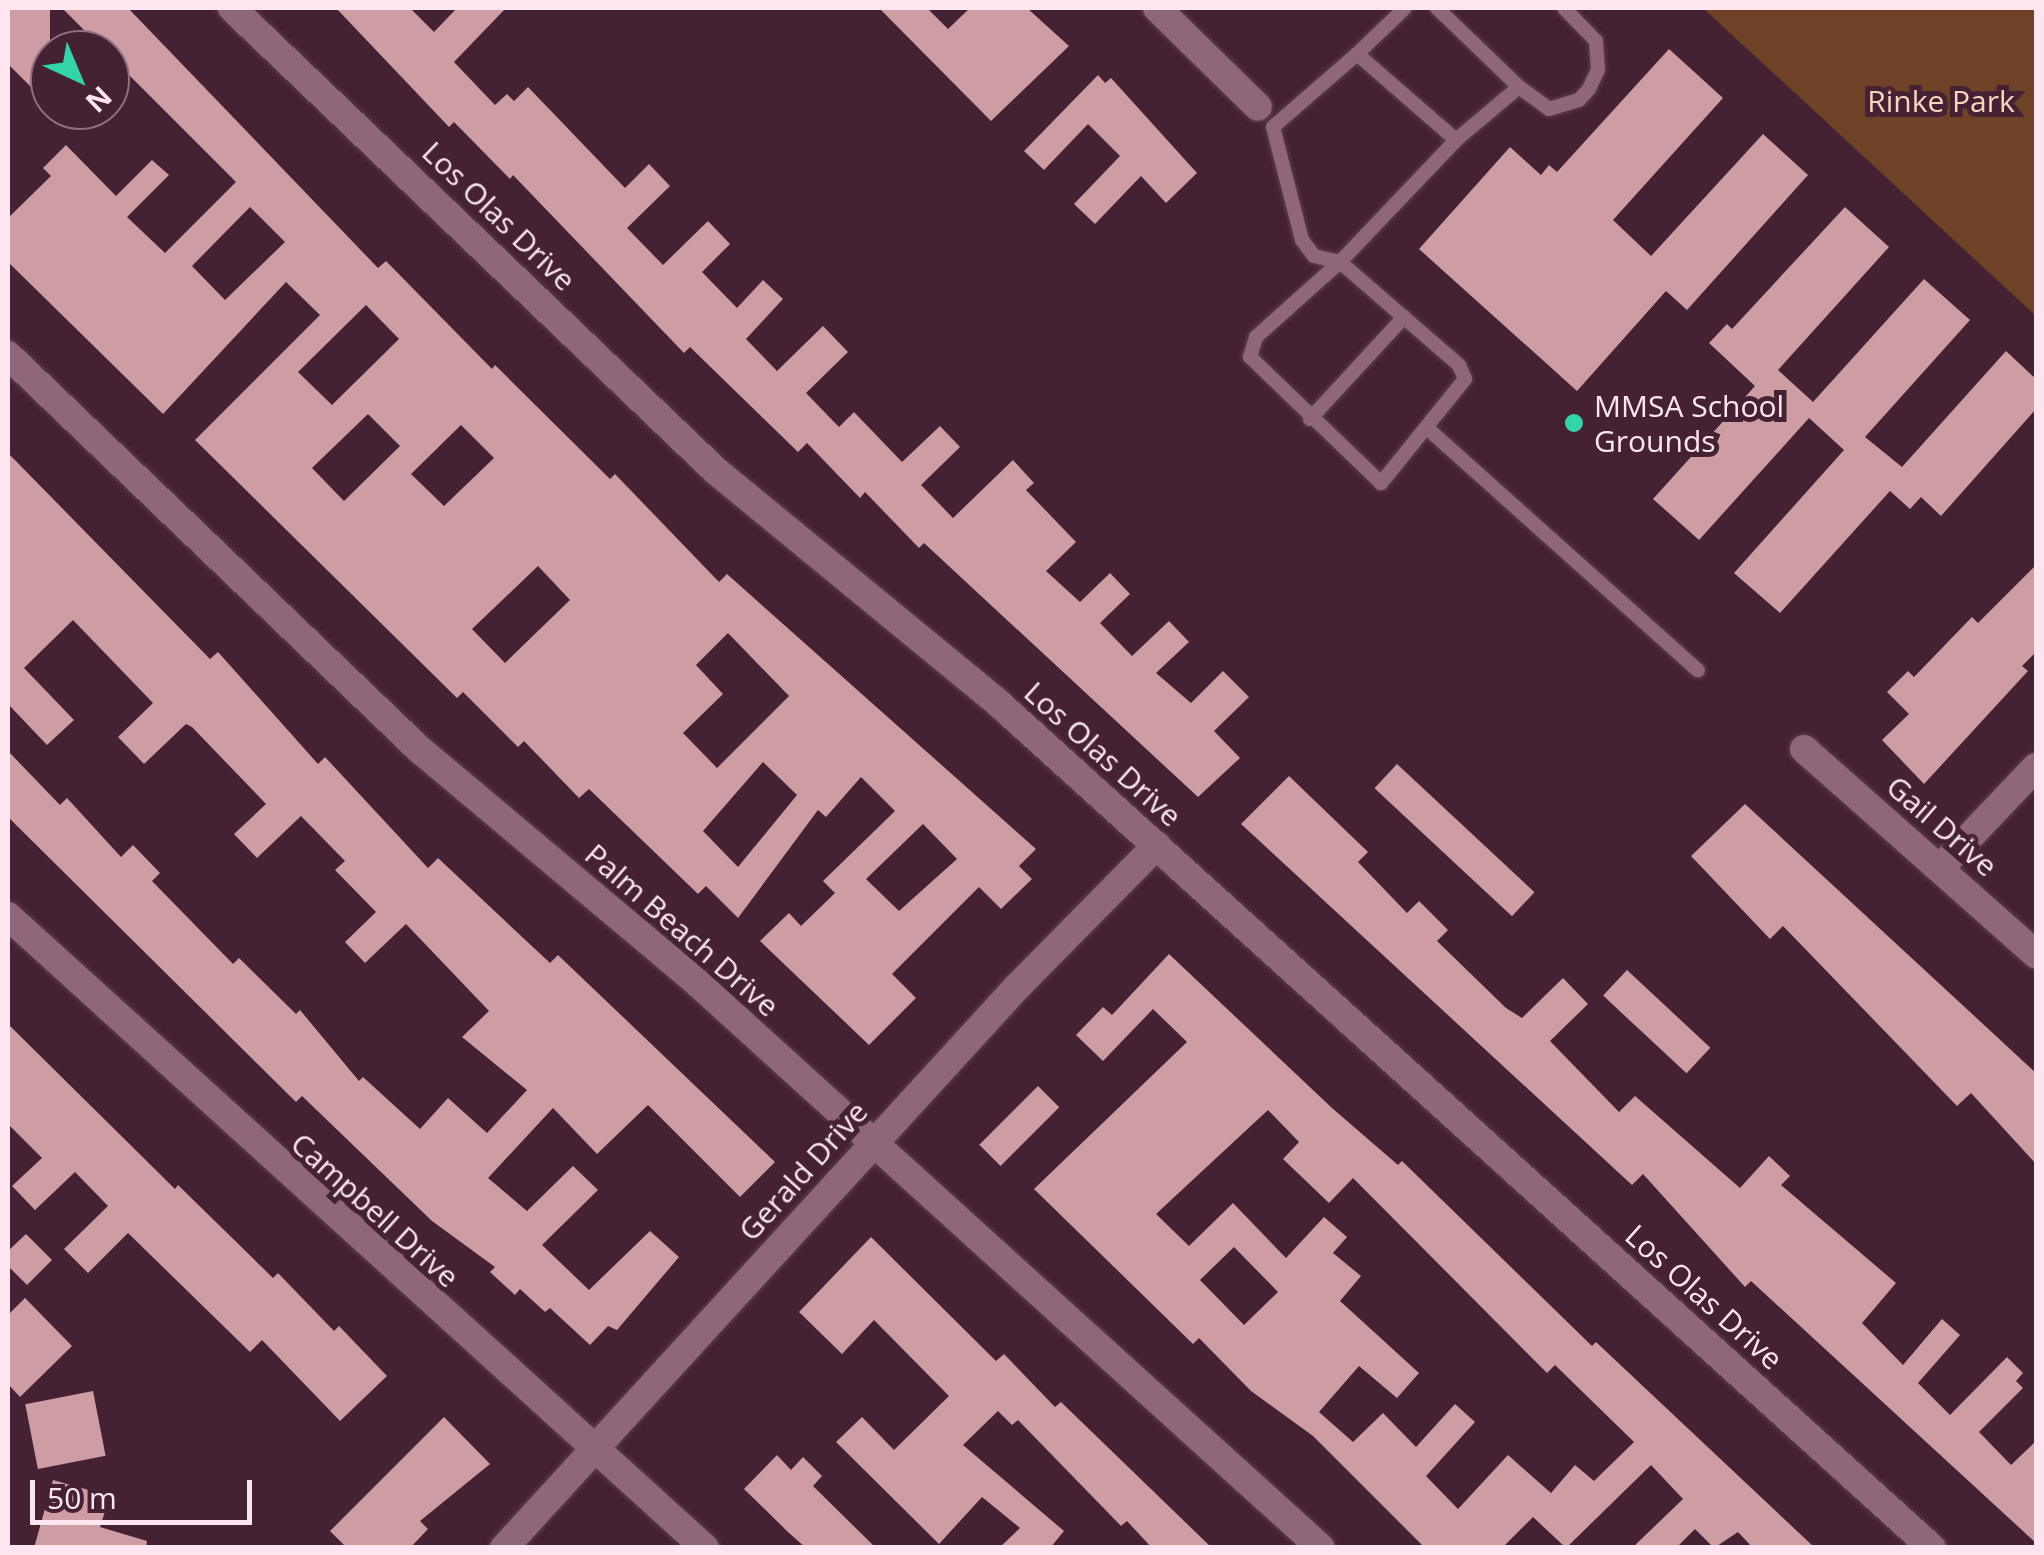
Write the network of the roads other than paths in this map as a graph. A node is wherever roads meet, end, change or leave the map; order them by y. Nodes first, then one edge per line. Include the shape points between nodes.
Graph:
1 (232, 8) edge
2 (1157, 8) edge
3 (1405, 8) edge
4 (1437, 8) edge
5 (1564, 8) edge
6 (1356, 54) junction
7 (1519, 87) junction
8 (1266, 117) junction
9 (1456, 140) junction
10 (1340, 262) junction
11 (1404, 317) junction
12 (8, 355) edge
13 (1310, 418) junction
14 (1428, 430) junction
15 (1698, 670) dead end
16 (1804, 749) dead end
17 (2036, 767) edge
18 (1156, 845) junction
19 (1941, 867) junction
20 (8, 916) edge
21 (2036, 954) edge
22 (870, 1145) junction
23 (596, 1450) junction
24 (504, 1548) edge
25 (706, 1548) edge
26 (1321, 1548) edge
27 (1932, 1548) edge

1 - 18 street, Los Olas Drive via 716,471 996,702
2 - 8 street
3 - 6 lane
4 - 7 lane
5 - 7 lane via 1596,41 1598,70 1589,89 1579,100 1549,109
6 - 8 lane
6 - 9 lane
7 - 9 lane
8 - 10 lane via 1302,240 1314,256
9 - 10 lane
10 - 11 lane
10 - 13 lane via 1256,337 1250,357
11 - 13 lane
11 - 14 lane via 1460,365 1465,379
12 - 22 street, Palm Beach Drive via 419,748 694,979
13 - 14 lane via 1381,483
14 - 15 lane
16 - 19 street, Gail Drive
17 - 19 street
18 - 22 street, Gerald Drive
18 - 27 street, Los Olas Drive
19 - 21 street, Gail Drive
20 - 23 street, Campbell Drive
22 - 23 street, Gerald Drive
22 - 26 street, Palm Beach Drive
23 - 24 street, Gerald Drive
23 - 25 street, Campbell Drive

